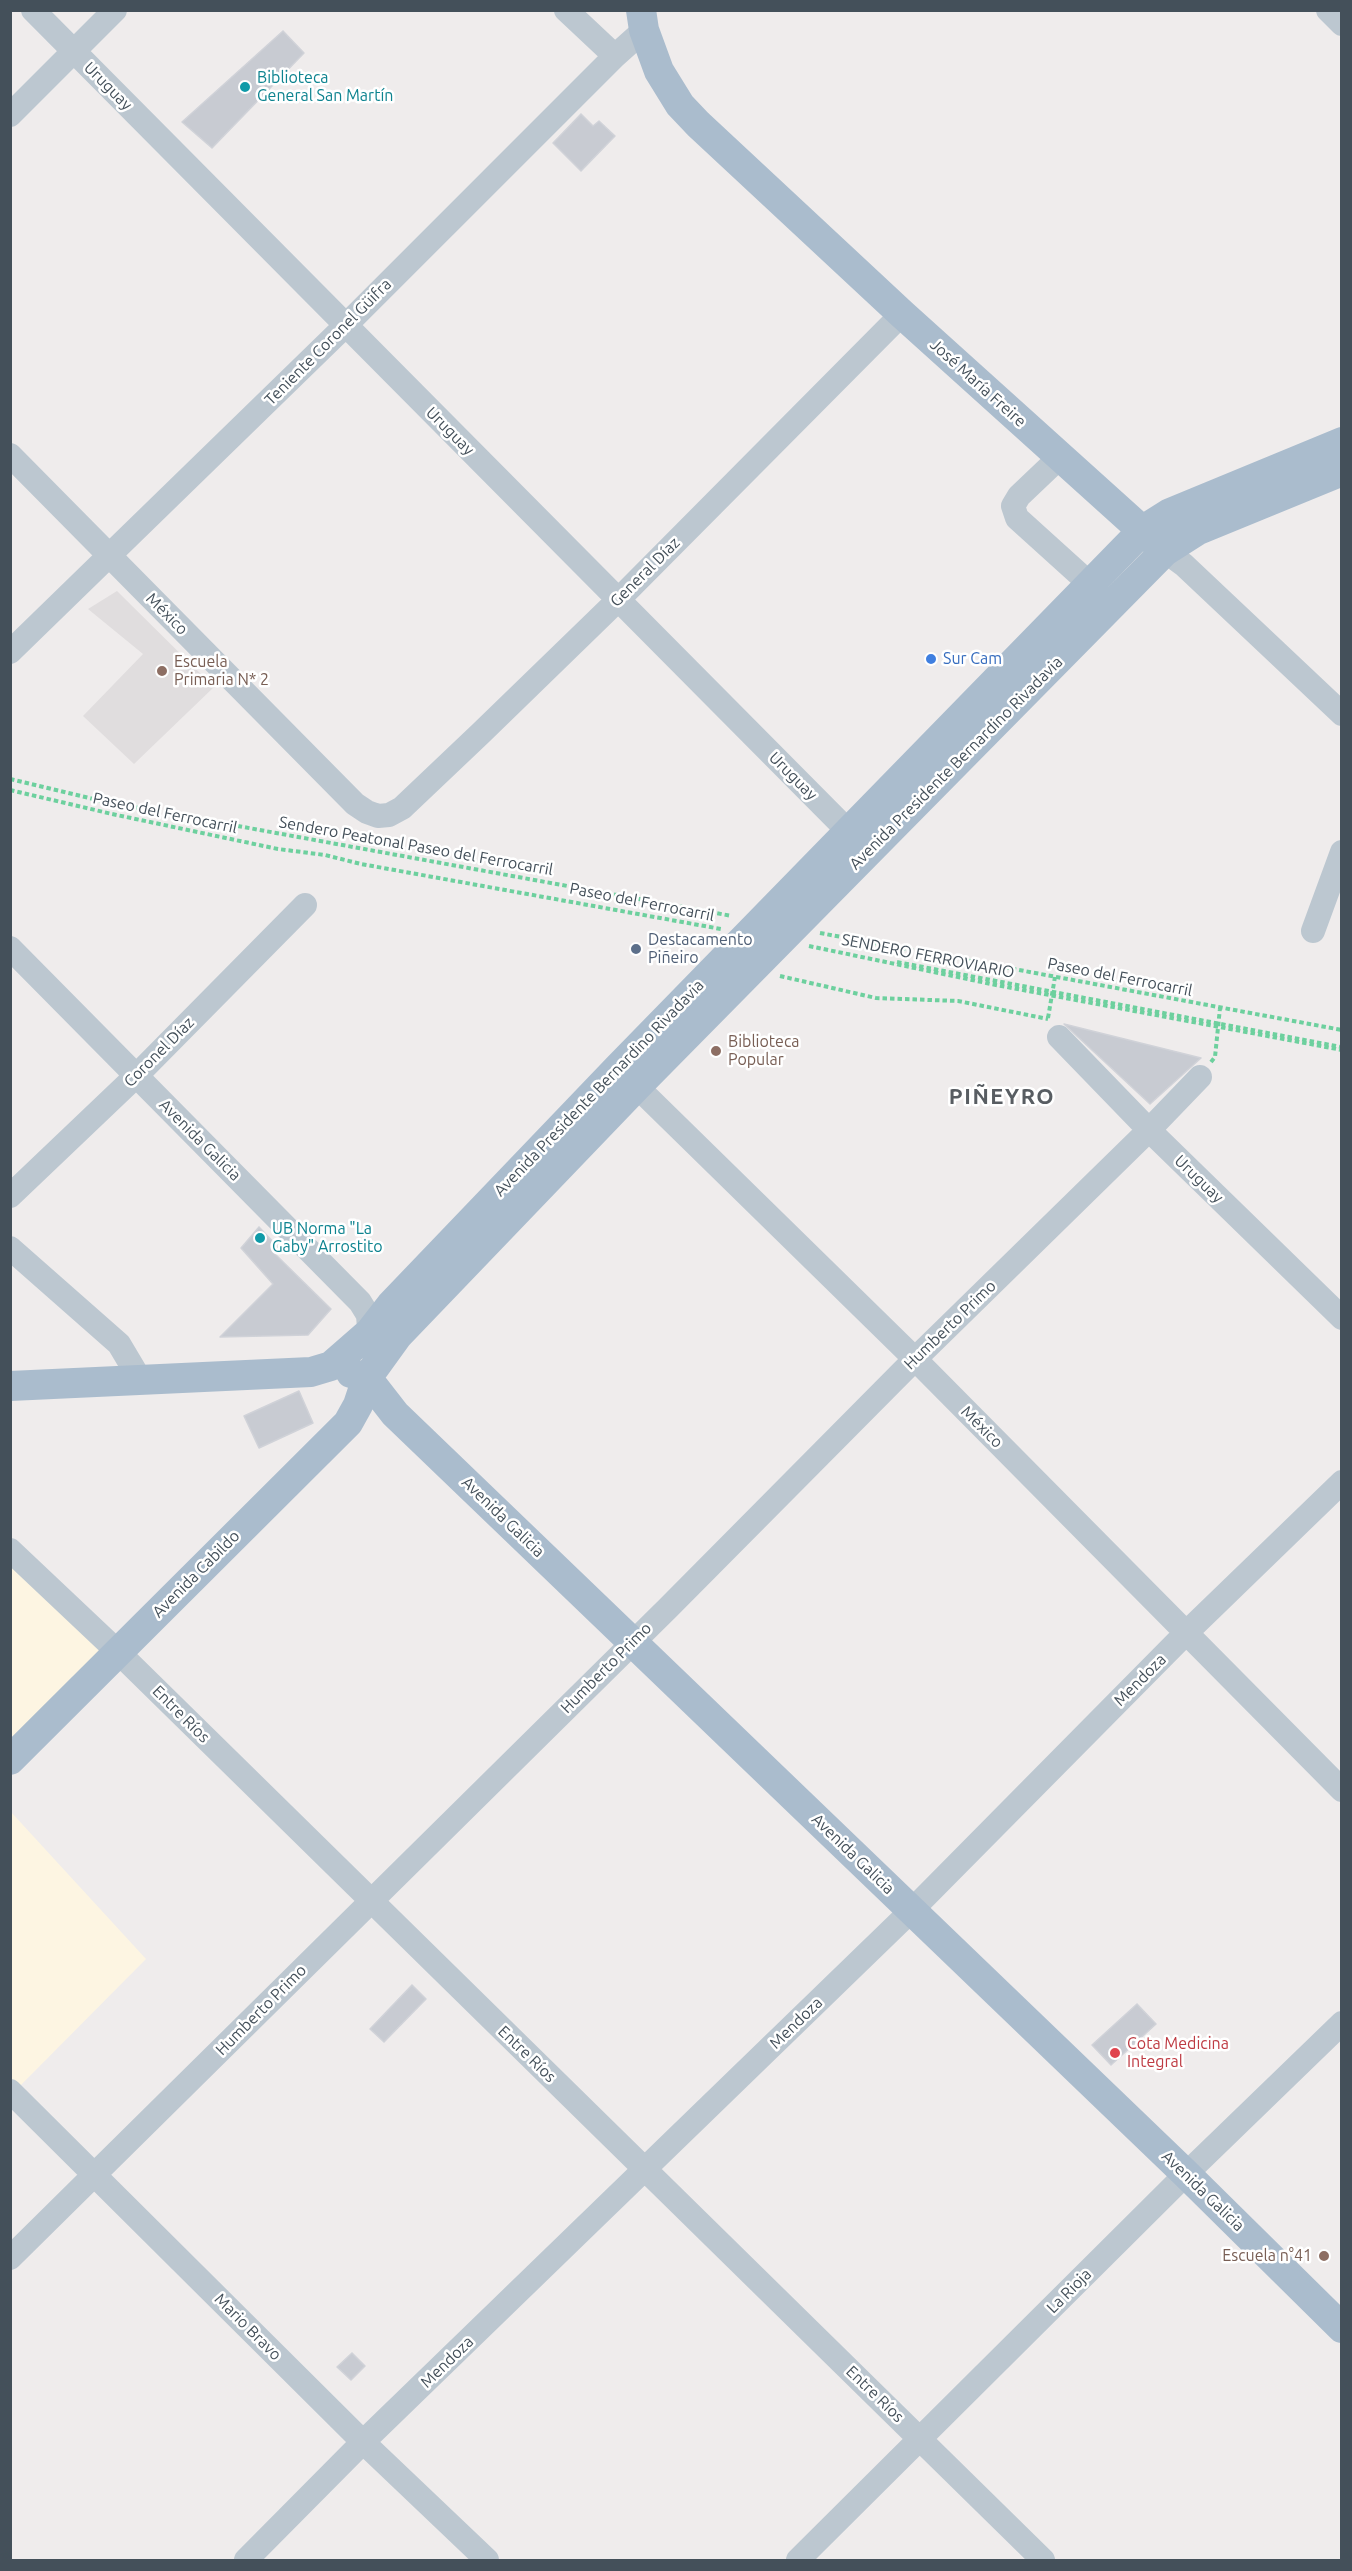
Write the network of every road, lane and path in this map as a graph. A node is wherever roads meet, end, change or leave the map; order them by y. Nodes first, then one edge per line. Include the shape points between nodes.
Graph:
1 (33, 10) edge
2 (116, 10) edge
3 (566, 10) edge
4 (1329, 10) edge
5 (643, 20) edge
6 (1341, 24) edge
7 (74, 52) junction
8 (615, 56) junction
9 (10, 115) edge
10 (902, 314) junction
11 (345, 326) junction
12 (1341, 442) edge
13 (10, 455) edge
14 (1059, 457) junction
15 (1341, 471) edge
16 (1143, 530) junction
17 (1165, 551) junction
18 (109, 556) junction
19 (1090, 584) junction
20 (619, 599) junction
21 (10, 652) edge
22 (1341, 714) edge
23 (10, 779) edge
24 (10, 790) edge
25 (378, 816) joint
26 (859, 841) junction
27 (1341, 852) edge
28 (305, 905) dead end
29 (1313, 932) dead end
30 (776, 938) junction
31 (10, 948) edge
32 (1055, 977) junction
33 (1052, 996) junction
34 (1220, 1008) junction
35 (1218, 1027) junction
36 (1054, 1028) junction
37 (1341, 1030) edge
38 (1341, 1049) edge
39 (137, 1075) junction
40 (627, 1077) junction
41 (1200, 1077) joint
42 (1149, 1130) junction
43 (10, 1196) edge
44 (10, 1248) edge
45 (1341, 1318) edge
46 (370, 1332) junction
47 (915, 1359) junction
48 (332, 1366) junction
49 (367, 1378) junction
50 (141, 1381) junction
51 (10, 1386) edge
52 (1341, 1482) edge
53 (10, 1550) edge
54 (1186, 1633) junction
55 (633, 1642) junction
56 (118, 1652) junction
57 (10, 1760) edge
58 (1341, 1790) edge
59 (370, 1901) junction
60 (912, 1910) junction
61 (1341, 2023) edge
62 (10, 2091) edge
63 (646, 2170) junction
64 (1186, 2174) junction
65 (96, 2176) junction
66 (10, 2258) edge
67 (1341, 2328) edge
68 (920, 2439) junction
69 (363, 2442) junction
70 (246, 2560) edge
71 (487, 2560) edge
72 (798, 2560) edge
73 (1043, 2560) edge

1 - 7 street, Uruguay
2 - 7 street
3 - 8 street
4 - 6 street
5 - 8 street, Teniente Coronel Güifra
5 - 10 main road, José María Freire via 658,71 680,105
7 - 9 street
7 - 11 street, Uruguay
8 - 11 street, Teniente Coronel Güifra
10 - 14 main road, José María Freire
10 - 20 street, General Díaz
11 - 18 street, Teniente Coronel Güifra
11 - 20 street, Uruguay
12 - 16 main road, Avenida Presidente Bernardino Rivadavia via 1170,513
13 - 18 street, México
14 - 16 main road, José María Freire
14 - 19 street via 1013,506 1017,518
15 - 17 main road, Avenida Presidente Bernardino Rivadavia via 1198,530
16 - 17 main road, José María Freire
16 - 19 main road, Avenida Presidente Bernardino Rivadavia
17 - 22 street, José María Freire
17 - 26 main road, Avenida Presidente Bernardino Rivadavia
18 - 21 street, Teniente Coronel Güifra
18 - 25 street, México via 355,804
19 - 26 main road, Avenida Presidente Bernardino Rivadavia
20 - 25 street, General Díaz via 402,808
20 - 26 street, Uruguay
23 - 30 path, Sendero Peatonal Paseo del Ferrocarril via 106,802
24 - 30 path, Paseo del Ferrocarril via 278,849
26 - 30 main road, Avenida Presidente Bernardino Rivadavia
27 - 29 street
28 - 39 street, Coronel Díaz
30 - 32 path, Paseo del Ferrocarril
30 - 33 path, Sendero Peatonal Paseo del Ferrocarril
30 - 36 path via 781,976 876,998 958,1001
30 - 38 path, SENDERO FERROVIARIO
30 - 40 main road, Avenida Presidente Bernardino Rivadavia
31 - 39 street, Avenida Galicia
32 - 33 path
32 - 34 path, Paseo del Ferrocarril
33 - 35 path, Sendero Peatonal Paseo del Ferrocarril
33 - 36 path
34 - 35 path
34 - 37 path, Paseo del Ferrocarril
35 - 38 path, Sendero Peatonal Paseo del Ferrocarril
35 - 41 path via 1215,1057
36 - 42 street, Uruguay
39 - 43 street, Coronel Díaz
39 - 46 street, Avenida Galicia via 360,1302 368,1315
40 - 46 main road, Avenida Presidente Bernardino Rivadavia via 391,1305
40 - 47 street, México
40 - 49 main road, Avenida Presidente Bernardino Rivadavia via 398,1335
41 - 42 street, Humberto Primo
42 - 45 street, Uruguay
42 - 47 street, Humberto Primo
44 - 50 street via 119,1344
46 - 48 main road, Avenida Presidente Bernardino Rivadavia
46 - 49 street, Avenida Galicia
47 - 54 street, México
47 - 55 street, Humberto Primo
48 - 49 main road
48 - 50 main road, Avenida Presidente Bernardino Rivadavia via 311,1372
49 - 55 main road, Avenida Galicia via 395,1414
49 - 56 main road, Avenida Cabildo via 348,1423
50 - 51 main road, Avenida Presidente Bernardino Rivadavia
52 - 54 street, Mendoza
53 - 56 street, Entre Ríos
54 - 58 street, México
54 - 60 street, Mendoza
55 - 59 street, Humberto Primo
55 - 60 main road, Avenida Galicia
56 - 57 main road, Avenida Cabildo
56 - 59 street, Entre Ríos
59 - 63 street, Entre Ríos
59 - 65 street, Humberto Primo
60 - 63 street, Mendoza
60 - 64 main road, Avenida Galicia
61 - 64 street, La Rioja
62 - 65 street, Mario Bravo
63 - 68 street, Entre Ríos
63 - 69 street, Mendoza
64 - 67 main road, Avenida Galicia
64 - 68 street, La Rioja
65 - 66 street, Humberto Primo
65 - 69 street, Mario Bravo
68 - 72 street, La Rioja
68 - 73 street, Entre Ríos
69 - 70 street, Mendoza
69 - 71 street, Mario Bravo

